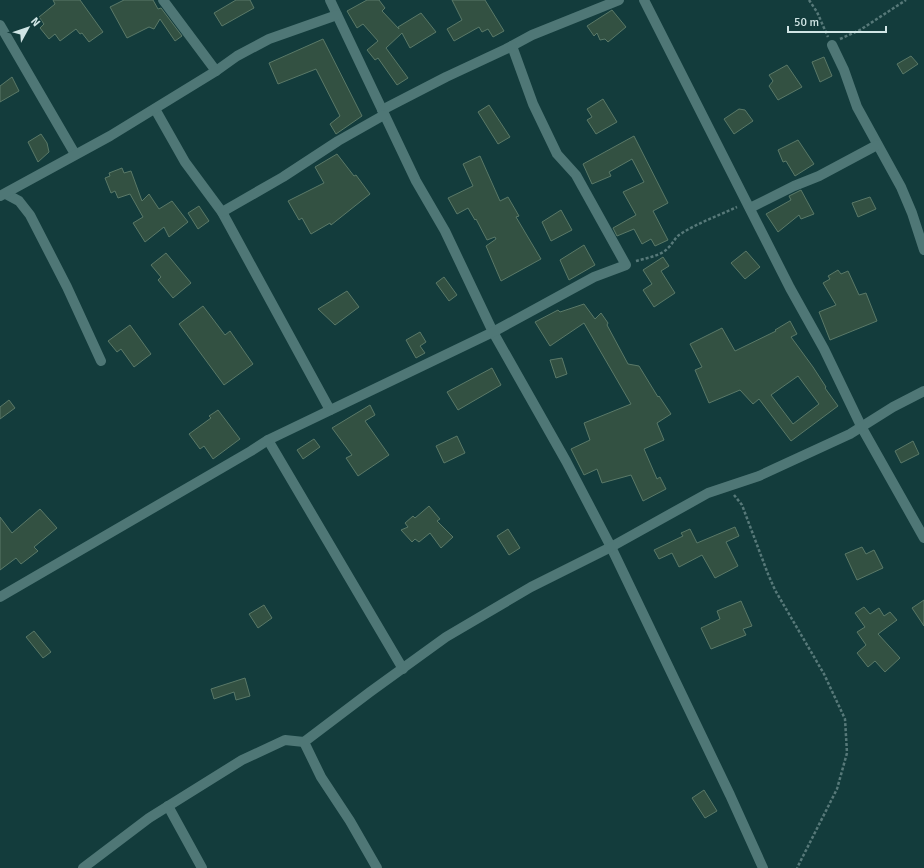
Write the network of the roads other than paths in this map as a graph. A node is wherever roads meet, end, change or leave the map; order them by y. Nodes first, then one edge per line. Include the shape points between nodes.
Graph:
1 (164, 0) edge
2 (330, 0) edge
3 (619, 0) edge
4 (644, 0) edge
5 (337, 15) junction
6 (0, 25) edge
7 (832, 44) road end
8 (512, 46) junction
9 (216, 71) junction
10 (154, 109) junction
11 (383, 112) junction
12 (877, 144) junction
13 (75, 154) junction
14 (3, 195) edge
15 (748, 205) junction
16 (222, 212) junction
17 (924, 250) edge
18 (493, 332) junction
19 (101, 361) dead end
20 (924, 391) edge
21 (330, 410) junction
22 (862, 428) junction
23 (268, 440) junction
24 (924, 538) edge
25 (611, 547) junction
26 (0, 597) edge
27 (402, 669) junction
28 (304, 742) junction
29 (168, 806) junction
30 (83, 868) edge
31 (202, 868) edge
32 (377, 868) edge
33 (763, 868) edge

1 - 9 street
2 - 5 street
3 - 8 street via 532,35
4 - 15 street
5 - 9 street via 269,39
5 - 11 street
6 - 13 street
7 - 12 street via 857,107
8 - 11 street
8 - 18 street via 533,104 557,154 576,175 626,264 594,277
9 - 10 street
10 - 13 street
10 - 16 street via 185,162
11 - 16 street via 283,177
11 - 18 street via 416,181 461,263
12 - 15 street via 819,176
12 - 17 street via 901,187
13 - 14 street
14 - 19 street via 20,201 30,215
15 - 22 street via 824,349
16 - 21 street
18 - 21 street
18 - 25 street
20 - 22 street via 893,407
21 - 23 street
22 - 24 street
22 - 25 street via 766,473 708,493
23 - 26 street
23 - 27 street
25 - 27 street via 531,587 452,633
25 - 33 street
27 - 28 street
28 - 29 street via 285,740 278,743 242,760
28 - 32 street via 321,777
29 - 30 street
29 - 31 street

